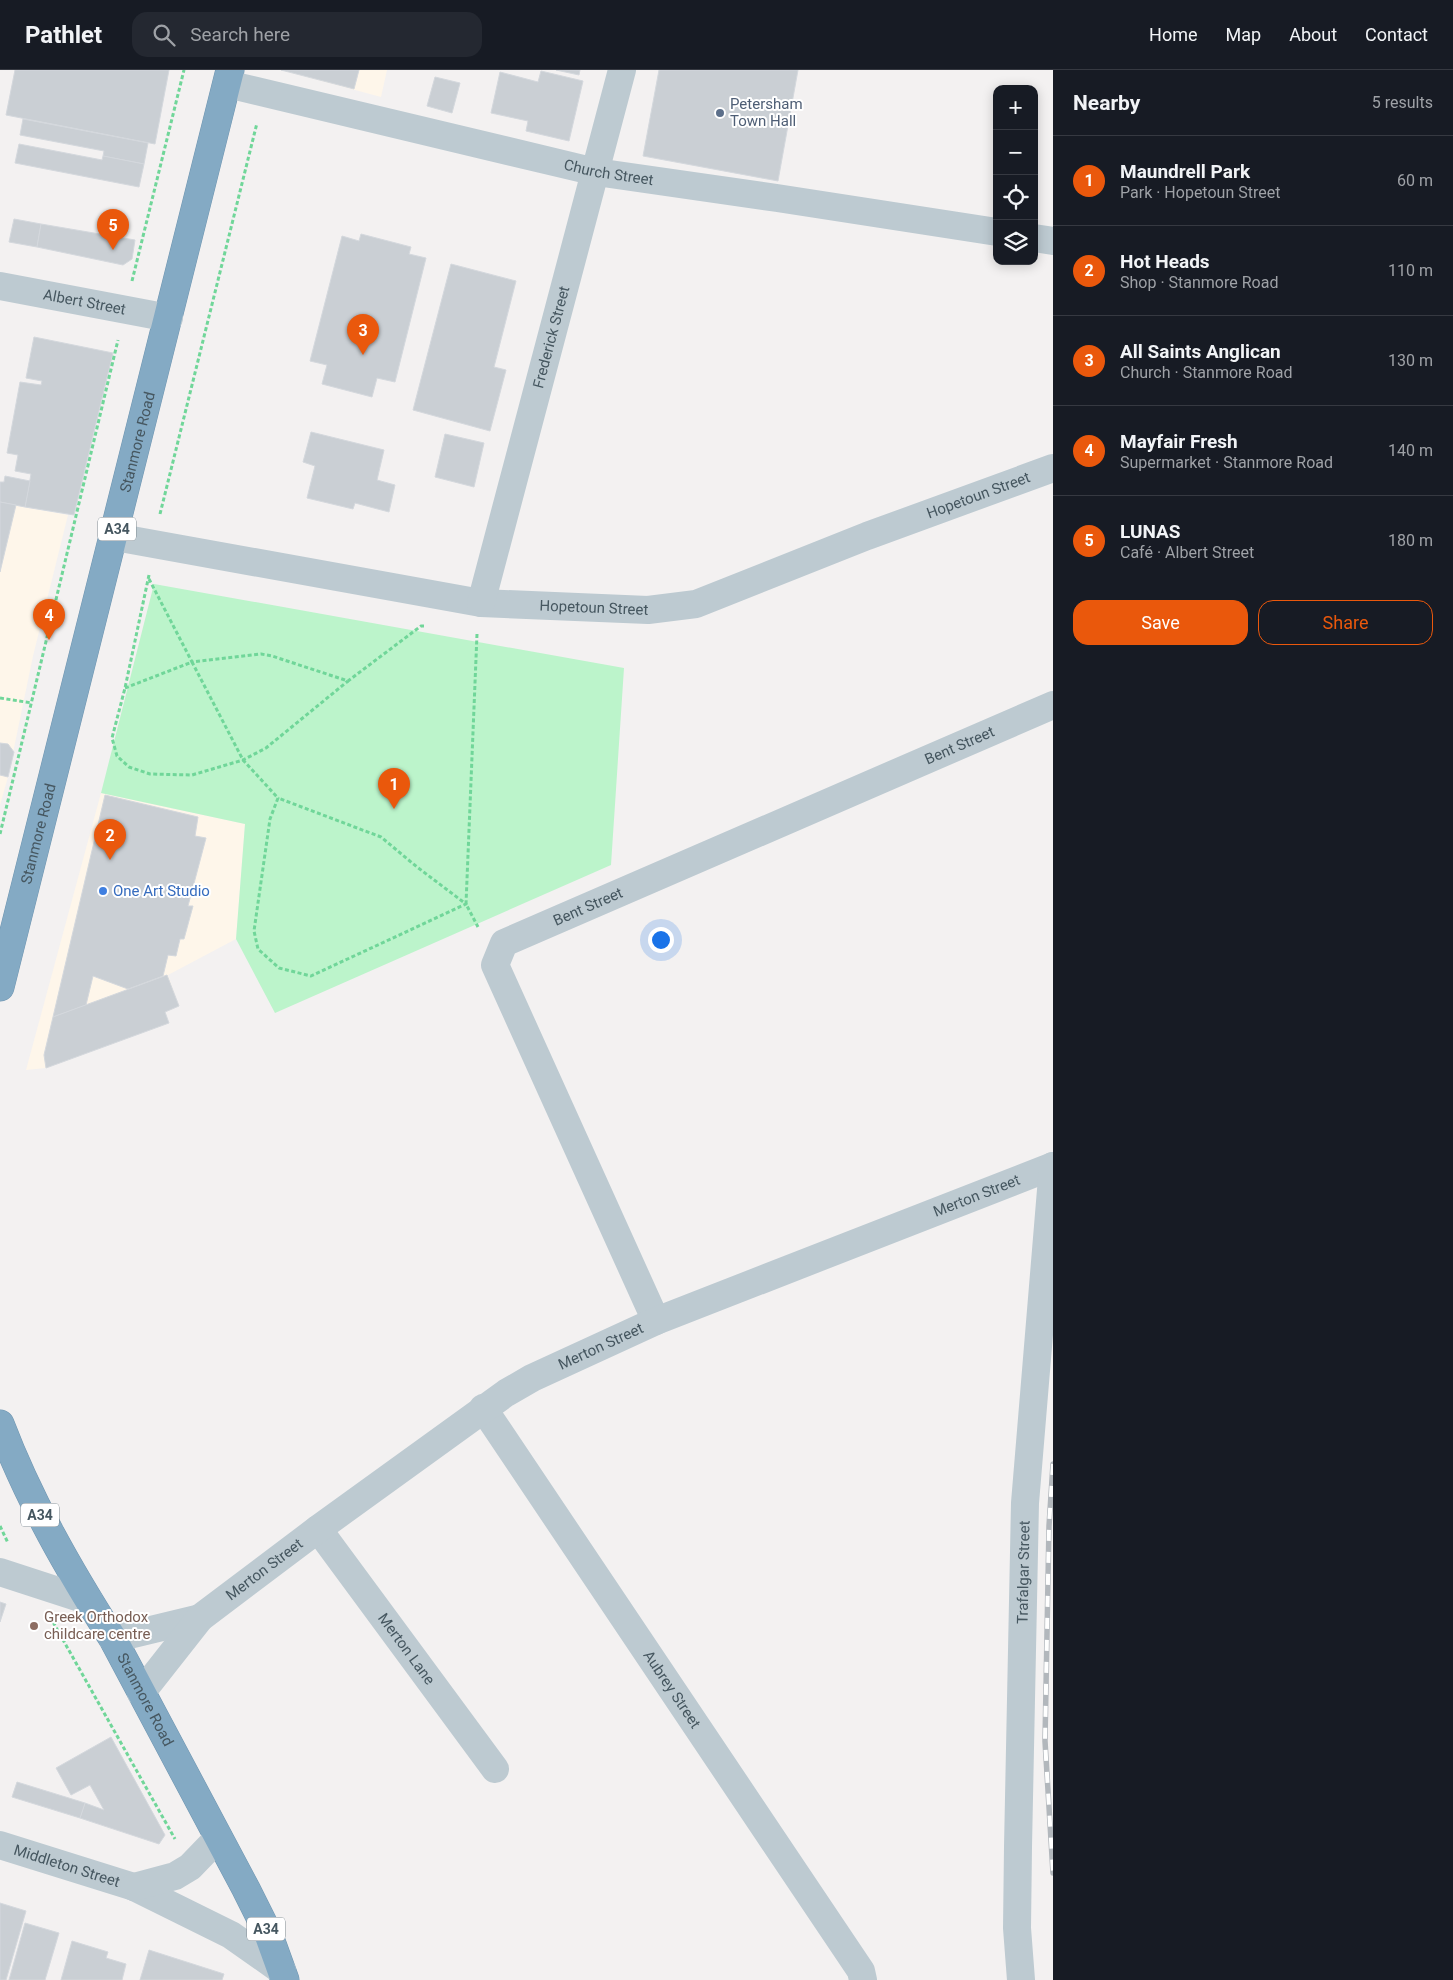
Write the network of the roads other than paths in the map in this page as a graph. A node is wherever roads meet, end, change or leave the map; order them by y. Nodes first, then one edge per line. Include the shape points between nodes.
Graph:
1 (622, 70) edge
2 (228, 77) edge
3 (596, 172) junction
4 (993, 231) edge
5 (1038, 239) edge
6 (1053, 241) edge
7 (0, 286) edge
8 (169, 318) junction
9 (1053, 468) edge
10 (115, 537) junction
11 (481, 603) junction
12 (1053, 705) edge
13 (0, 987) edge
14 (1053, 1166) edge
15 (656, 1321) junction
16 (483, 1408) junction
17 (0, 1424) edge
18 (318, 1529) junction
19 (0, 1572) edge
20 (89, 1601) junction
21 (200, 1618) junction
22 (113, 1639) junction
23 (141, 1692) junction
24 (495, 1769) dead end
25 (218, 1838) junction
26 (0, 1846) edge
27 (134, 1887) junction
28 (284, 1976) edge
29 (862, 1976) edge
30 (1021, 1980) edge

1 - 3 street, Frederick Street
2 - 3 street, Church Street via 265,93
2 - 8 highway, Stanmore Road / A34
3 - 4 street, Church Street
3 - 11 street, Frederick Street
5 - 6 street
7 - 8 street, Albert Street
8 - 10 highway, Stanmore Road / A34
9 - 11 street, Hopetoun Street via 867,536 696,604 648,610
10 - 11 street, Hopetoun Street
10 - 13 highway, Stanmore Road / A34
12 - 15 street, Bent Street via 504,943 495,965
14 - 15 street, Merton Street
14 - 30 street, Trafalgar Street via 1025,1503 1017,1928
15 - 16 street, Merton Street via 532,1378
16 - 18 street, Merton Street
16 - 29 street, Aubrey Street
17 - 20 highway, Stanmore Road / A34 via 36,1509
18 - 21 street, Merton Street
18 - 24 street, Merton Lane
19 - 20 street
20 - 22 highway, Stanmore Road / A34
21 - 22 street, Merton Street
21 - 23 street, Merton Street
22 - 23 highway, Stanmore Road / A34
23 - 25 highway, Stanmore Road / A34
25 - 27 street, Middleton Street via 190,1867 175,1876
25 - 28 highway, Stanmore Road / A34 via 268,1933
26 - 27 street, Middleton Street
27 - 28 street, Middleton Street via 231,1934

